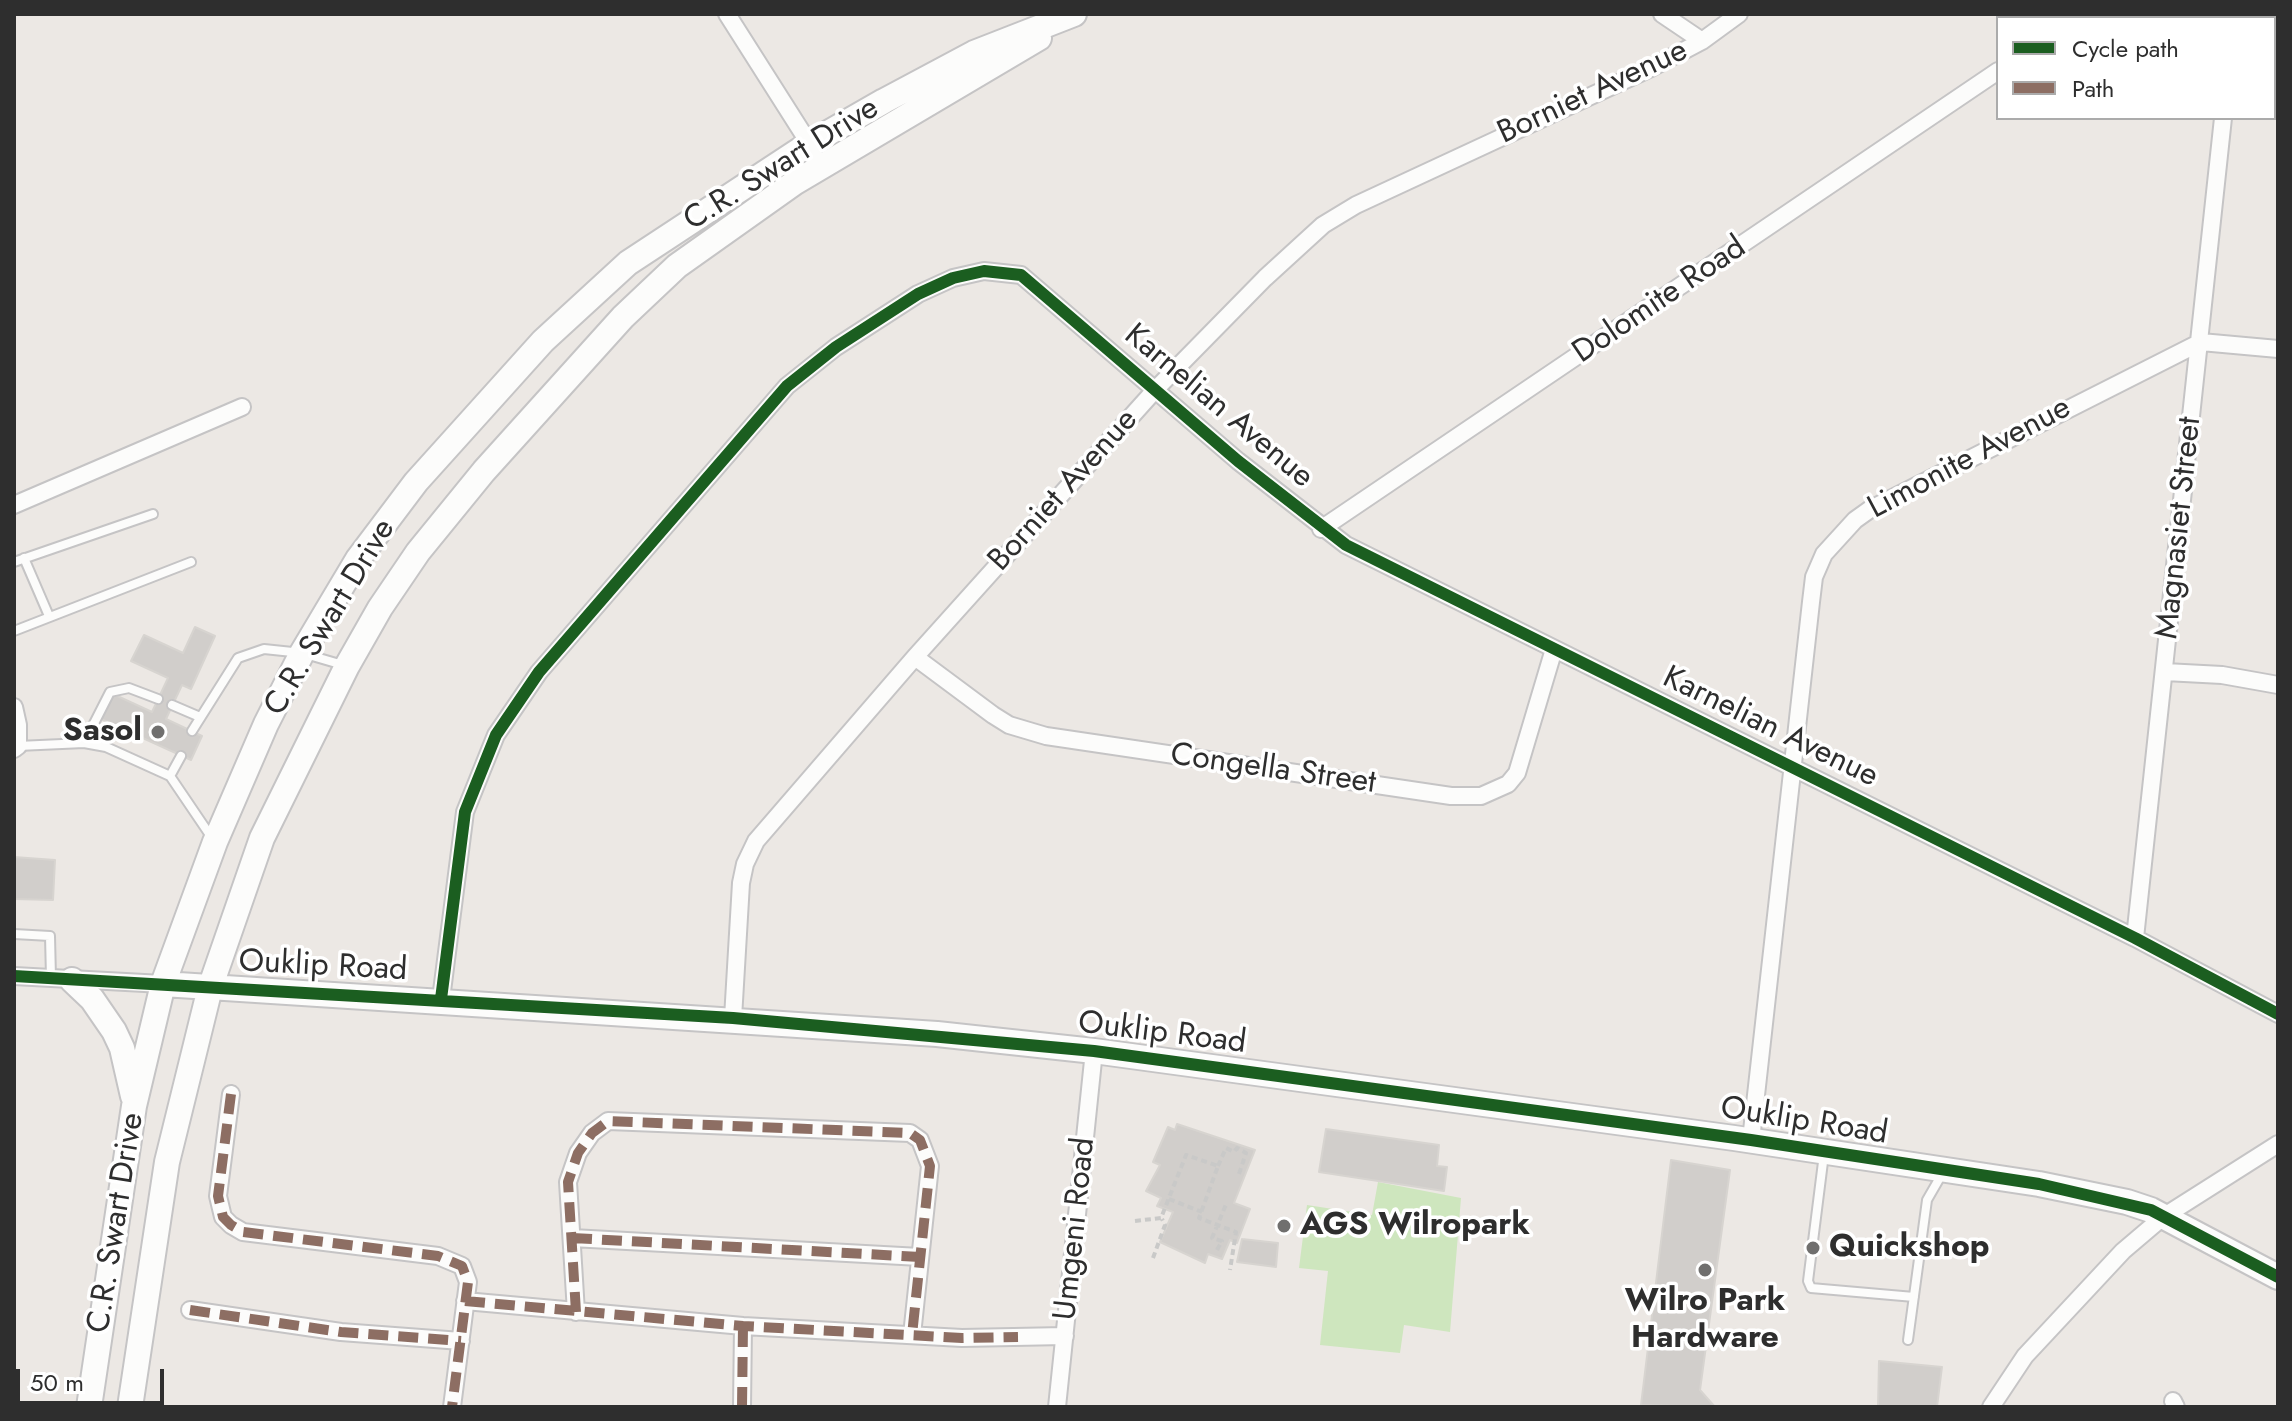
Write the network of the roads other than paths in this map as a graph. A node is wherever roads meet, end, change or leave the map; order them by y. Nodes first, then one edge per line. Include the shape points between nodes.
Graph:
1 (727, 14) edge
2 (1662, 14) edge
3 (1739, 14) edge
4 (1702, 41) junction
5 (1996, 72) edge
6 (2223, 120) edge
7 (809, 144) junction
8 (824, 166) junction
9 (2201, 342) junction
10 (2278, 349) edge
11 (1155, 390) junction
12 (242, 407) dead end
13 (14, 505) edge
14 (153, 514) dead end
15 (1321, 529) junction
16 (24, 558) junction
17 (14, 562) edge
18 (191, 562) dead end
19 (49, 616) junction
20 (14, 631) edge
21 (1554, 649) junction
22 (302, 653) junction
23 (915, 657) junction
24 (347, 666) junction
25 (2165, 672) junction
26 (2278, 685) edge
27 (158, 699) dead end
28 (172, 705) dead end
29 (14, 707) edge
30 (200, 717) junction
31 (192, 731) dead end
32 (84, 743) junction
33 (16, 747) edge
34 (181, 756) dead end
35 (1792, 767) junction
36 (170, 776) junction
37 (215, 842) junction
38 (14, 934) edge
39 (2135, 938) junction
40 (14, 976) edge
41 (62, 979) junction
42 (163, 984) junction
43 (210, 988) junction
44 (441, 999) junction
45 (2278, 1014) edge
46 (733, 1018) junction
47 (1094, 1051) junction
48 (231, 1094) dead end
49 (134, 1106) junction
50 (1751, 1140) junction
51 (2278, 1144) edge
52 (1824, 1152) junction
53 (1945, 1170) junction
54 (2163, 1217) junction
55 (572, 1238) junction
56 (920, 1257) junction
57 (2278, 1277) edge
58 (1914, 1297) junction
59 (465, 1301) junction
60 (190, 1310) dead end
61 (576, 1312) junction
62 (743, 1326) junction
63 (912, 1335) junction
64 (1065, 1336) junction
65 (1908, 1340) dead end
66 (461, 1341) junction
67 (89, 1407) edge
68 (130, 1407) edge
69 (452, 1407) edge
70 (742, 1407) edge
71 (1057, 1407) edge
72 (1991, 1407) edge

1 - 7 street
2 - 4 street
3 - 4 street, Borniet Avenue
4 - 11 street, Borniet Avenue via 1338,215 1265,278
5 - 15 street, Dolomite Road
6 - 9 street, Magnasiet Street
7 - 8 street
7 - 8 main road, C.R. Swart Drive via 974,53 1074,14
7 - 22 main road, C.R. Swart Drive via 628,263 543,341 416,482 358,559
8 - 24 main road, C.R. Swart Drive via 677,266 623,317 418,552
9 - 10 street
9 - 25 street, Magnasiet Street
9 - 35 street, Limonite Avenue via 1869,510 1831,545 1814,577
11 - 15 street, Karnelian Avenue
11 - 23 street, Borniet Avenue
11 - 44 street, Karnelian Avenue via 1021,275 999,271 953,278 918,294 787,386 539,672 496,735 465,812
12 - 13 street
14 - 16 lane
15 - 21 street, Karnelian Avenue
16 - 17 lane
16 - 19 lane
18 - 19 lane
19 - 20 lane
21 - 23 street, Congella Street via 1517,773 1508,784 1481,796 1451,796 1046,736 1009,725
21 - 35 street, Karnelian Avenue
22 - 24 lane
22 - 30 lane via 264,649 238,658
22 - 37 main road, C.R. Swart Drive
23 - 46 street, Borniet Avenue via 749,853 741,883
24 - 43 main road, C.R. Swart Drive via 262,838
25 - 26 street
25 - 39 street, Magnasiet Street
27 - 32 lane via 129,688 110,692
28 - 30 lane
29 - 33 street
30 - 31 lane
32 - 33 lane
32 - 36 lane via 106,747
34 - 36 lane
35 - 39 street, Karnelian Avenue
35 - 50 street, Limonite Avenue
36 - 37 lane
37 - 42 main road, C.R. Swart Drive
38 - 41 lane via 50,936
39 - 45 street, Karnelian Avenue
40 - 41 street, Ouklip Road
41 - 42 street, Ouklip Road
41 - 49 main road via 92,999 114,1031
42 - 43 main road, Ouklip Road
42 - 49 main road, C.R. Swart Drive
43 - 44 main road, Ouklip Road
43 - 68 main road, C.R. Swart Drive via 167,1162
44 - 46 main road, Ouklip Road
46 - 47 main road, Ouklip Road
47 - 50 main road, Ouklip Road
47 - 64 street, Umgeni Road
48 - 59 street via 218,1196 223,1217 231,1225 243,1232 452,1260 467,1274
49 - 67 main road, C.R. Swart Drive
50 - 52 main road, Ouklip Road
51 - 54 street
52 - 53 main road, Ouklip Road
52 - 58 lane via 1810,1287
53 - 54 main road, Ouklip Road via 2127,1202
53 - 58 lane via 1927,1200
54 - 57 main road, Ouklip Road
54 - 72 street via 2075,1298 2025,1356
55 - 56 street
55 - 56 street via 568,1182 578,1153 608,1121 910,1133 920,1140 930,1166
55 - 61 street
56 - 63 street
58 - 65 lane
59 - 61 street
59 - 66 street
60 - 66 street via 341,1332
61 - 62 street
62 - 63 street
62 - 70 street
63 - 64 street
64 - 71 street, Umgeni Road
66 - 69 street

